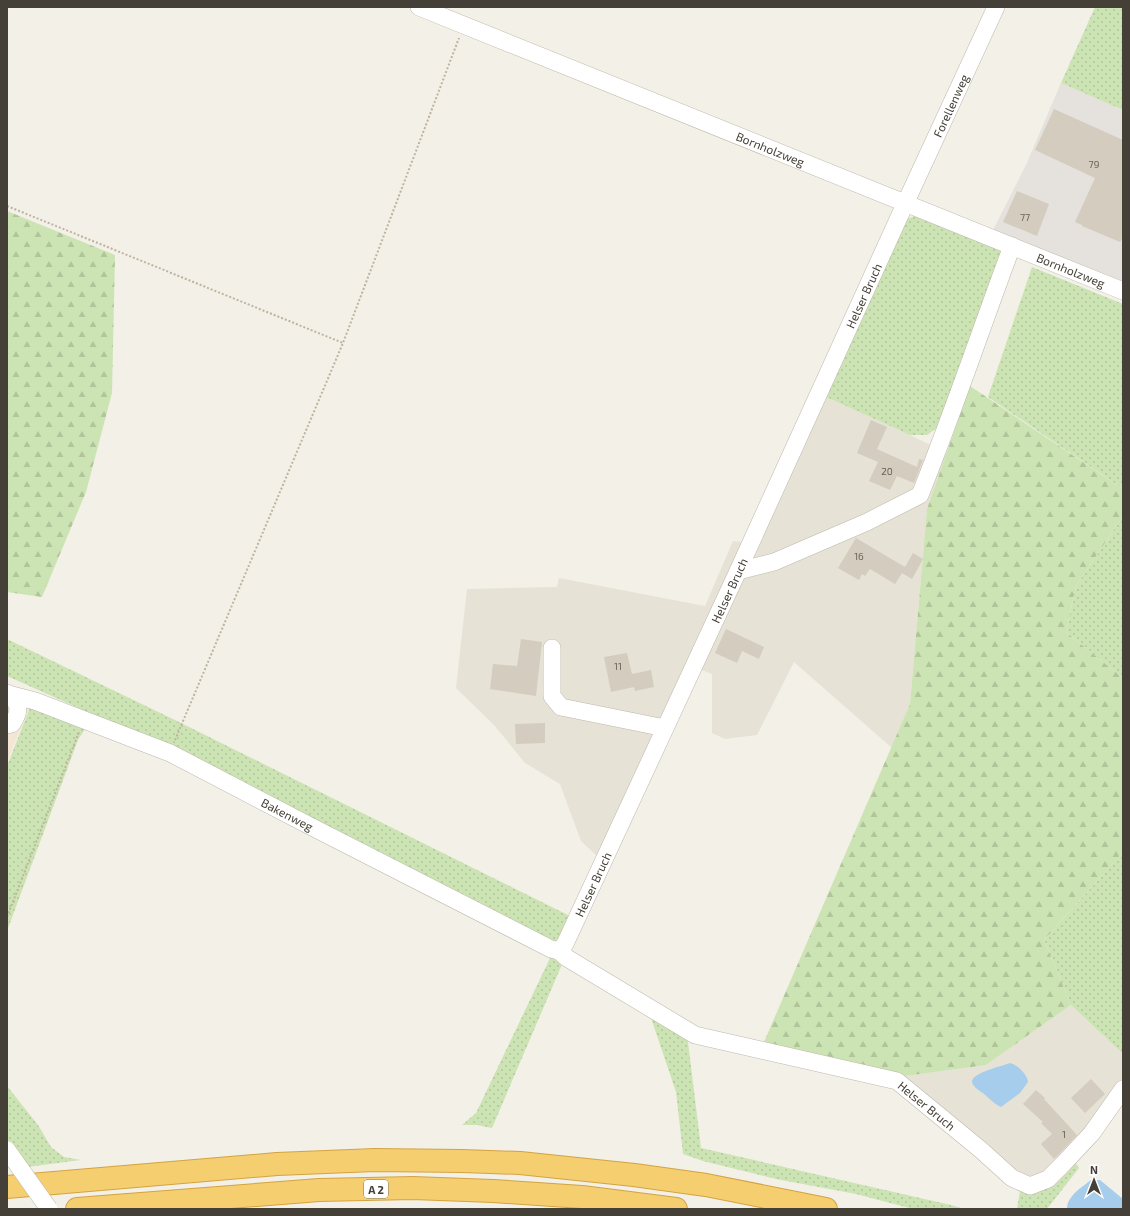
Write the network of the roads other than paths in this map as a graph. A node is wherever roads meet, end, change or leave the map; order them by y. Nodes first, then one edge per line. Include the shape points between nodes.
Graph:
1 (419, 7) edge
2 (996, 7) edge
3 (905, 204) junction
4 (1012, 246) junction
5 (1123, 291) edge
6 (738, 570) junction
7 (552, 648) dead end
8 (7, 693) edge
9 (7, 725) edge
10 (665, 728) junction
11 (559, 951) junction
12 (1123, 1089) edge
13 (7, 1150) edge
14 (7, 1186) edge
15 (49, 1209) edge
16 (77, 1209) edge
17 (676, 1209) edge
18 (826, 1209) edge

1 - 3 street, Bornholzweg
2 - 3 street, Forellenweg
3 - 4 street, Bornholzweg
3 - 6 street, Helser Bruch
4 - 5 street, Bornholzweg
4 - 6 street via 920,495 867,522 774,562
6 - 10 street, Helser Bruch
7 - 10 street via 552,696 561,707
8 - 9 street, Bakenweg via 17,703 18,714 12,724
8 - 11 street, Bakenweg via 35,701 170,753
10 - 11 street, Helser Bruch via 565,944
11 - 12 street, Helser Bruch via 695,1035 897,1081 1012,1178 1030,1186 1048,1179 1063,1164 1092,1133
13 - 15 street, bridge
14 - 18 highway via 277,1164 375,1160 462,1161 520,1163 634,1175 706,1185
16 - 17 highway, A 2 via 319,1190 413,1188 582,1197

